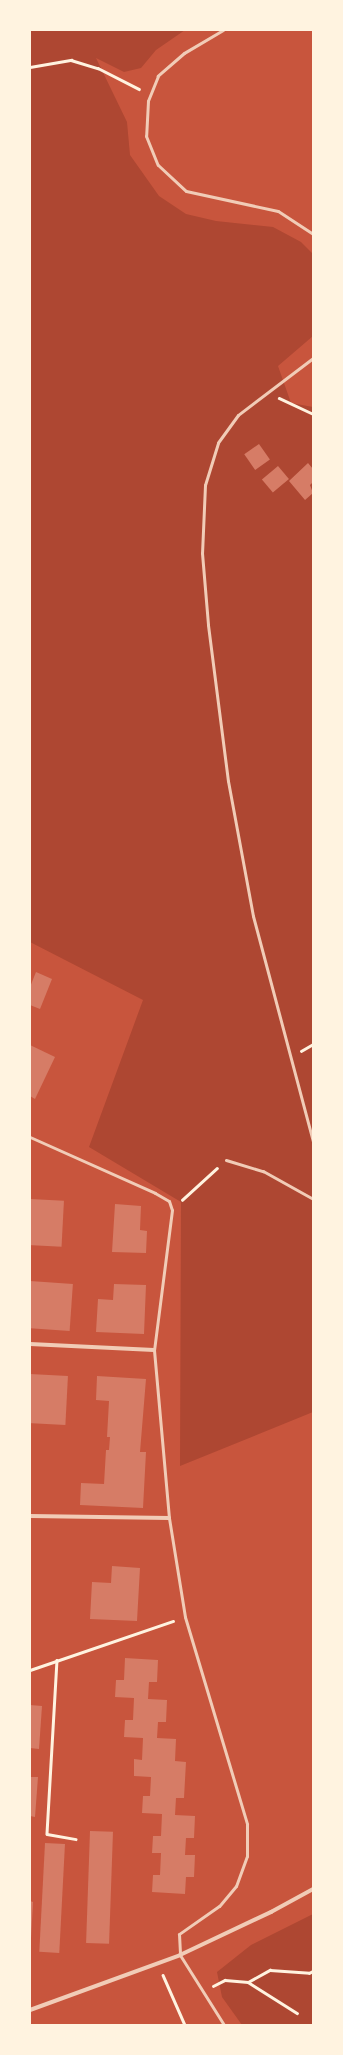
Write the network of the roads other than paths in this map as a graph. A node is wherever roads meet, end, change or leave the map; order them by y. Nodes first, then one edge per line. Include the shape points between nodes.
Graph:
1 (223, 30) edge
2 (313, 234) edge
3 (313, 358) edge
4 (30, 1137) edge
5 (313, 1142) edge
6 (226, 1160) road end
7 (313, 1199) edge
8 (30, 1344) edge
9 (154, 1350) junction
10 (30, 1516) edge
11 (169, 1518) junction
12 (313, 1889) edge
13 (180, 1954) junction
14 (30, 2010) edge
15 (224, 2025) edge

1 - 2 lane via 184,53 158,76 151,94 146,136 158,165 186,191 278,211
3 - 5 lane via 238,415 218,443 204,485 202,553 208,625 228,781 253,916
4 - 9 lane via 169,1201 172,1210
6 - 7 lane via 263,1171
8 - 9 street
9 - 11 lane
10 - 11 street
11 - 13 lane via 185,1616 247,1824 247,1856 236,1886 219,1906 179,1934
12 - 13 street via 271,1912
13 - 14 street
13 - 15 lane

